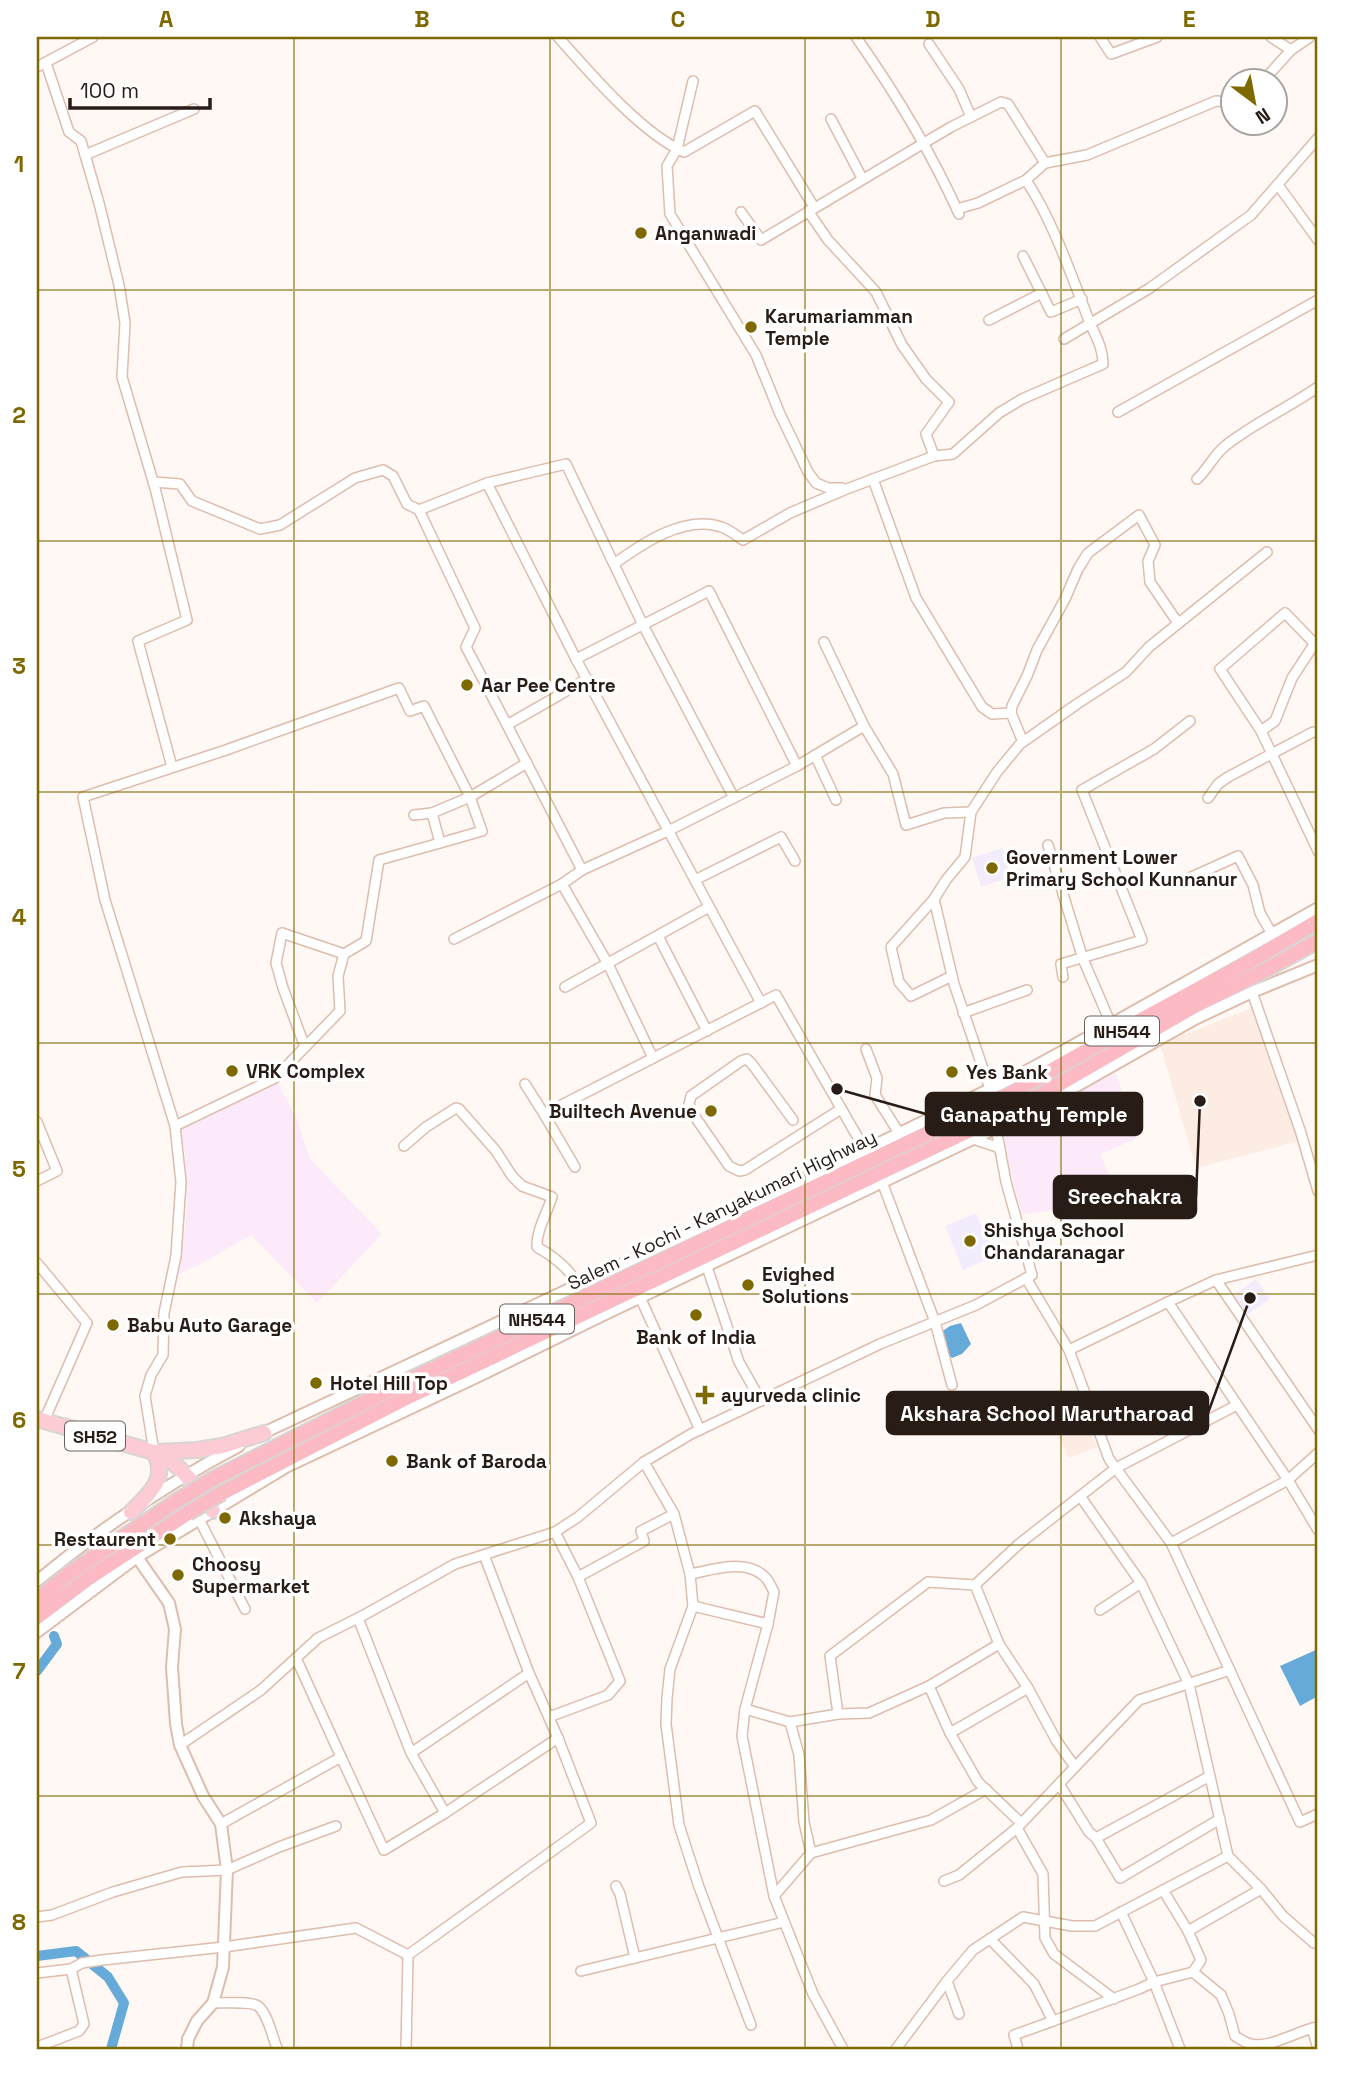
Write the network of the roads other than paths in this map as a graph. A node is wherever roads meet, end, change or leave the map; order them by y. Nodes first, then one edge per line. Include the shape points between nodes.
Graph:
1 (93, 37) edge
2 (558, 37) edge
3 (856, 37) edge
4 (1100, 37) edge
5 (1157, 37) edge
6 (1271, 37) edge
7 (1310, 37) edge
8 (929, 44) dead end
9 (1291, 50) junction
10 (1283, 59) junction
11 (46, 63) junction
12 (1277, 66) edge
13 (37, 67) edge
14 (693, 81) dead end
15 (1218, 102) edge
16 (194, 109) dead end
17 (971, 117) junction
18 (831, 119) dead end
19 (1318, 138) edge
20 (922, 143) junction
21 (677, 149) junction
22 (85, 155) junction
23 (1045, 163) junction
24 (862, 178) junction
25 (1026, 180) junction
26 (1278, 185) junction
27 (811, 209) junction
28 (741, 212) dead end
29 (1318, 240) edge
30 (1023, 256) dead end
31 (1042, 293) junction
32 (1082, 299) junction
33 (1318, 300) edge
34 (989, 320) dead end
35 (1090, 324) junction
36 (1064, 340) dead end
37 (1318, 387) edge
38 (1118, 412) dead end
39 (934, 456) junction
40 (873, 479) junction
41 (1197, 479) dead end
42 (153, 482) junction
43 (487, 483) junction
44 (847, 489) junction
45 (419, 510) junction
46 (1267, 552) dead end
47 (614, 564) junction
48 (1178, 623) junction
49 (643, 625) junction
50 (1316, 640) edge
51 (824, 642) dead end
52 (576, 659) junction
53 (587, 679) junction
54 (1010, 713) junction
55 (1190, 720) dead end
56 (507, 725) junction
57 (864, 726) junction
58 (1261, 731) junction
59 (1312, 732) dead end
60 (1023, 742) junction
61 (1271, 753) junction
62 (816, 755) junction
63 (527, 762) junction
64 (797, 766) junction
65 (172, 767) junction
66 (470, 797) junction
67 (734, 798) junction
68 (1208, 798) dead end
69 (836, 800) dead end
70 (971, 812) junction
71 (432, 813) junction
72 (414, 815) dead end
73 (668, 831) junction
74 (440, 843) junction
75 (1048, 845) dead end
76 (1318, 851) edge
77 (795, 861) dead end
78 (582, 870) junction
79 (695, 880) junction
80 (1178, 883) dead end
81 (562, 884) junction
82 (934, 900) junction
83 (709, 907) junction
84 (1318, 908) edge
85 (1318, 921) edge
86 (1272, 934) junction
87 (658, 936) junction
88 (454, 939) dead end
89 (1318, 941) edge
90 (344, 954) junction
91 (1083, 959) junction
92 (608, 964) junction
93 (1318, 965) edge
94 (951, 976) junction
95 (1063, 977) dead end
96 (565, 987) dead end
97 (1027, 990) dead end
98 (1252, 992) junction
99 (761, 1003) junction
100 (963, 1013) junction
101 (1111, 1024) junction
102 (708, 1031) junction
103 (305, 1047) junction
104 (866, 1049) dead end
105 (653, 1058) junction
106 (525, 1084) dead end
107 (990, 1089) junction
108 (841, 1109) junction
109 (544, 1114) junction
110 (793, 1120) dead end
111 (37, 1122) edge
112 (176, 1126) junction
113 (996, 1128) junction
114 (899, 1133) junction
115 (973, 1139) junction
116 (404, 1146) dead end
117 (1000, 1148) junction
118 (865, 1150) junction
119 (575, 1167) dead end
120 (37, 1181) edge
121 (881, 1182) junction
122 (1318, 1191) edge
123 (1318, 1255) edge
124 (37, 1263) edge
125 (706, 1267) junction
126 (1026, 1278) junction
127 (1216, 1280) junction
128 (578, 1285) junction
129 (640, 1297) junction
130 (1168, 1302) junction
131 (935, 1322) junction
132 (1069, 1350) junction
133 (952, 1385) dead end
134 (761, 1401) junction
135 (1237, 1405) junction
136 (40, 1420) edge
137 (1318, 1429) edge
138 (700, 1430) junction
139 (264, 1433) junction
140 (154, 1452) junction
141 (1318, 1453) edge
142 (644, 1462) junction
143 (1116, 1468) junction
144 (187, 1476) junction
145 (1288, 1480) junction
146 (1080, 1496) junction
147 (213, 1511) junction
148 (131, 1512) junction
149 (674, 1514) junction
150 (193, 1516) junction
151 (1318, 1530) edge
152 (555, 1532) junction
153 (1171, 1543) junction
154 (484, 1555) junction
155 (137, 1557) junction
156 (690, 1574) junction
157 (578, 1577) junction
158 (37, 1581) edge
159 (1142, 1583) junction
160 (975, 1585) junction
161 (37, 1601) edge
162 (693, 1606) junction
163 (245, 1609) dead end
164 (1100, 1610) dead end
165 (37, 1618) edge
166 (358, 1618) junction
167 (768, 1624) junction
168 (37, 1632) edge
169 (999, 1644) junction
170 (296, 1658) junction
171 (1230, 1670) junction
172 (528, 1673) junction
173 (1189, 1684) junction
174 (929, 1686) junction
175 (1028, 1688) junction
176 (744, 1709) junction
177 (838, 1714) junction
178 (549, 1717) junction
179 (790, 1723) junction
180 (950, 1733) junction
181 (558, 1738) junction
182 (180, 1745) junction
183 (411, 1753) junction
184 (341, 1757) junction
185 (1076, 1767) junction
186 (1210, 1776) junction
187 (1059, 1784) junction
188 (986, 1789) junction
189 (445, 1813) junction
190 (1318, 1814) edge
191 (1220, 1819) junction
192 (221, 1824) junction
193 (336, 1826) dead end
194 (1019, 1826) junction
195 (1096, 1838) junction
196 (811, 1853) junction
197 (1228, 1856) junction
198 (227, 1870) junction
199 (944, 1881) dead end
200 (616, 1886) dead end
201 (1261, 1889) junction
202 (1163, 1890) junction
203 (774, 1896) junction
204 (1121, 1912) junction
205 (37, 1917) edge
206 (1045, 1920) junction
207 (785, 1922) junction
208 (1188, 1931) junction
209 (719, 1938) junction
210 (990, 1939) junction
211 (1318, 1944) edge
212 (224, 1947) junction
213 (408, 1955) junction
214 (635, 1958) junction
215 (71, 1969) junction
216 (581, 1971) dead end
217 (1193, 1972) junction
218 (37, 1973) edge
219 (947, 1981) junction
220 (1154, 1982) junction
221 (1114, 1999) junction
222 (213, 2003) junction
223 (958, 2014) dead end
224 (1053, 2021) junction
225 (751, 2025) dead end
226 (1315, 2028) edge
227 (37, 2047) edge
228 (1247, 2047) edge
229 (276, 2048) dead end
230 (187, 2049) edge
231 (406, 2049) edge
232 (843, 2049) edge
233 (897, 2049) edge
234 (1019, 2049) edge
235 (1180, 2049) edge
236 (1318, 2049) edge

1 - 11 street
2 - 21 street via 635,117
3 - 20 street
4 - 5 street via 1111,54
6 - 9 street
6 - 10 street
7 - 9 street
8 - 17 street via 959,89
9 - 10 street
10 - 12 street
11 - 13 street
11 - 22 street via 69,132 81,141
14 - 21 street
15 - 23 street via 1087,155
16 - 22 street
17 - 20 street
17 - 23 street via 1001,102 1008,104
18 - 24 street
19 - 26 street
20 - 24 street
20 - 25 street via 958,211
21 - 27 street via 684,152 755,111
21 - 44 street via 667,166 670,214 756,355 808,472 816,483
22 - 42 street via 119,285 125,323 122,377
23 - 25 street
24 - 27 street
25 - 32 street
26 - 29 street
26 - 35 street via 1251,215 1150,288
27 - 28 street via 761,240
27 - 39 street via 828,240 876,292 902,345 926,379 949,402 926,434
30 - 31 street
31 - 32 street via 1051,312
31 - 34 street
32 - 35 street
33 - 38 street
35 - 36 street
35 - 39 street via 1103,351 1101,366 1022,399 953,454
37 - 41 street via 1226,446
39 - 40 street
40 - 44 street
40 - 54 street via 916,598 982,707 992,714
42 - 45 street via 180,484 191,501 260,529 280,525 355,478 383,470 393,476 407,504
42 - 65 street via 187,620 138,640
43 - 45 street
43 - 47 street via 566,464
43 - 52 street
44 - 47 street via 790,513 743,540 724,528 704,524 668,530
45 - 56 street via 475,628 466,647
46 - 48 street
47 - 49 street
48 - 54 street via 1150,582 1148,561 1155,545 1139,515 1088,553
48 - 60 street via 1126,672
49 - 52 street
49 - 64 street via 709,591
49 - 67 street
50 - 58 street via 1275,721
50 - 58 street via 1285,613 1220,669
51 - 57 street
52 - 53 street
53 - 56 street
53 - 73 street
54 - 60 street
55 - 91 street via 1154,749 1082,790 1142,940
56 - 63 street
57 - 62 street
57 - 70 street via 893,774 906,825 944,813
58 - 61 street
59 - 61 street
60 - 70 street
61 - 68 street via 1218,784
61 - 76 street
62 - 64 street
62 - 69 street
63 - 66 street
63 - 78 street
64 - 67 street
65 - 66 street via 399,688 410,711 424,706
65 - 112 street via 83,797 105,900
66 - 71 street
66 - 74 street via 482,831
67 - 73 street
70 - 82 street via 965,857
71 - 72 street
71 - 74 street
73 - 78 street
73 - 79 street
74 - 90 street via 379,860 366,940
75 - 91 street
77 - 79 street via 782,837
78 - 81 street
79 - 83 street
80 - 86 street via 1238,856 1253,886 1259,913
81 - 88 street
81 - 92 street
82 - 94 street
82 - 94 street via 891,947 899,982 911,996
83 - 87 street
83 - 99 street
84 - 86 street
85 - 161 highway, Salem - Kochi - Kanyakumari Highway / NH544, bridge via 1004,1097 404,1382 213,1479
86 - 101 street
87 - 92 street
87 - 102 street
89 - 150 highway, Salem - Kochi - Kanyakumari Highway / NH544, bridge via 1023,1105 404,1399 222,1493
90 - 103 street via 338,976 340,1011
90 - 103 street via 282,933 276,963
91 - 95 street via 1061,964
91 - 101 street
92 - 96 street
92 - 105 street
93 - 98 street
94 - 100 street
97 - 100 street
98 - 113 street
98 - 122 street
99 - 102 street
99 - 108 street via 776,996
100 - 107 street
101 - 107 street
102 - 105 street
103 - 112 street via 275,1078
104 - 114 street via 877,1079 875,1095
105 - 109 street
106 - 109 street
107 - 114 street
108 - 110 street via 739,1171 729,1166 689,1104 691,1096 747,1059
108 - 118 street
109 - 119 street
111 - 120 street via 57,1171
112 - 140 street via 181,1182 176,1256 164,1313 163,1355 145,1396
113 - 115 street
113 - 117 street
114 - 118 street
115 - 117 street
115 - 121 street
116 - 128 street via 445,1114 459,1110 522,1186 552,1197 537,1247 565,1267
117 - 126 street via 1032,1275
118 - 128 street
121 - 125 street
121 - 131 street
123 - 127 street
124 - 136 street via 87,1323
125 - 129 street
125 - 134 street via 739,1362
126 - 131 street
126 - 132 street
127 - 130 street
127 - 137 street
128 - 139 street
129 - 138 street
129 - 147 street via 286,1467
130 - 132 street
130 - 135 street
131 - 133 street
131 - 134 street
132 - 143 street
134 - 138 street
135 - 143 street
135 - 145 street
136 - 140 main road, SH52
138 - 142 street
139 - 140 main road via 210,1448
139 - 144 street
140 - 144 main road
140 - 148 main road via 159,1476
141 - 145 street
142 - 149 street
142 - 152 street
143 - 146 street
143 - 153 street
144 - 147 main road
144 - 148 street
145 - 151 street
145 - 153 street
146 - 159 street
146 - 160 street
147 - 150 street
148 - 158 street
149 - 156 street
149 - 157 street via 641,1531 644,1542
150 - 155 street
150 - 163 street
150 - 165 highway, Salem - Kochi - Kanyakumari Highway / NH544 via 86,1580
152 - 154 street
152 - 157 street
153 - 171 street
154 - 166 street via 455,1563
154 - 172 street
155 - 168 street
155 - 182 street via 169,1603 175,1629 172,1667
156 - 162 street
156 - 167 street via 734,1565 765,1577 774,1592
157 - 178 street via 620,1681 608,1695
159 - 164 street
159 - 173 street
160 - 169 street
160 - 177 street via 928,1582 830,1656
162 - 167 street
162 - 209 street via 670,1669 666,1724 679,1825
166 - 170 street via 318,1638
166 - 183 street
167 - 176 street
169 - 174 street
169 - 175 street
170 - 182 street via 261,1690
170 - 184 street
171 - 173 street
171 - 190 street via 1300,1822
172 - 178 street
172 - 183 street
173 - 185 street via 1139,1700
173 - 186 street
174 - 177 street via 869,1713
174 - 180 street
175 - 180 street
175 - 185 street
176 - 179 street
176 - 203 street via 742,1736
177 - 179 street
178 - 181 street
179 - 196 street via 799,1755
180 - 188 street
181 - 189 street
181 - 213 street via 592,1823
182 - 192 street
183 - 189 street
184 - 189 street via 384,1850
184 - 192 street
185 - 187 street
186 - 191 street
186 - 195 street
187 - 194 street
187 - 195 street
188 - 194 street
188 - 196 street via 931,1820
191 - 195 street via 1120,1878
191 - 197 street
192 - 198 street
193 - 198 street
194 - 199 street via 959,1875
194 - 206 street via 1043,1874
196 - 203 street
197 - 201 street
197 - 202 street
198 - 205 street via 182,1872
198 - 212 street
200 - 214 street
201 - 208 street
201 - 211 street via 1283,1916
202 - 204 street
202 - 208 street
203 - 207 street
204 - 206 street via 1095,1926
204 - 220 street
206 - 210 street via 1023,1917
206 - 221 street via 1045,1938 1054,1954
207 - 209 street
207 - 232 street via 813,1994
208 - 217 street via 1201,1960
209 - 214 street
209 - 225 street
210 - 219 street via 973,1950
210 - 224 street via 1034,1984
212 - 213 street via 356,1928
212 - 215 street via 102,1960
212 - 222 street
213 - 231 street
214 - 216 street
215 - 218 street
215 - 227 street via 83,2024 79,2031
217 - 220 street
217 - 228 street via 1221,1995 1235,2036
219 - 223 street
219 - 233 street
220 - 221 street
220 - 235 street
221 - 224 street
222 - 229 street via 258,2006
222 - 230 street via 197,2021
224 - 234 street via 1014,2035
226 - 228 street
226 - 236 street

